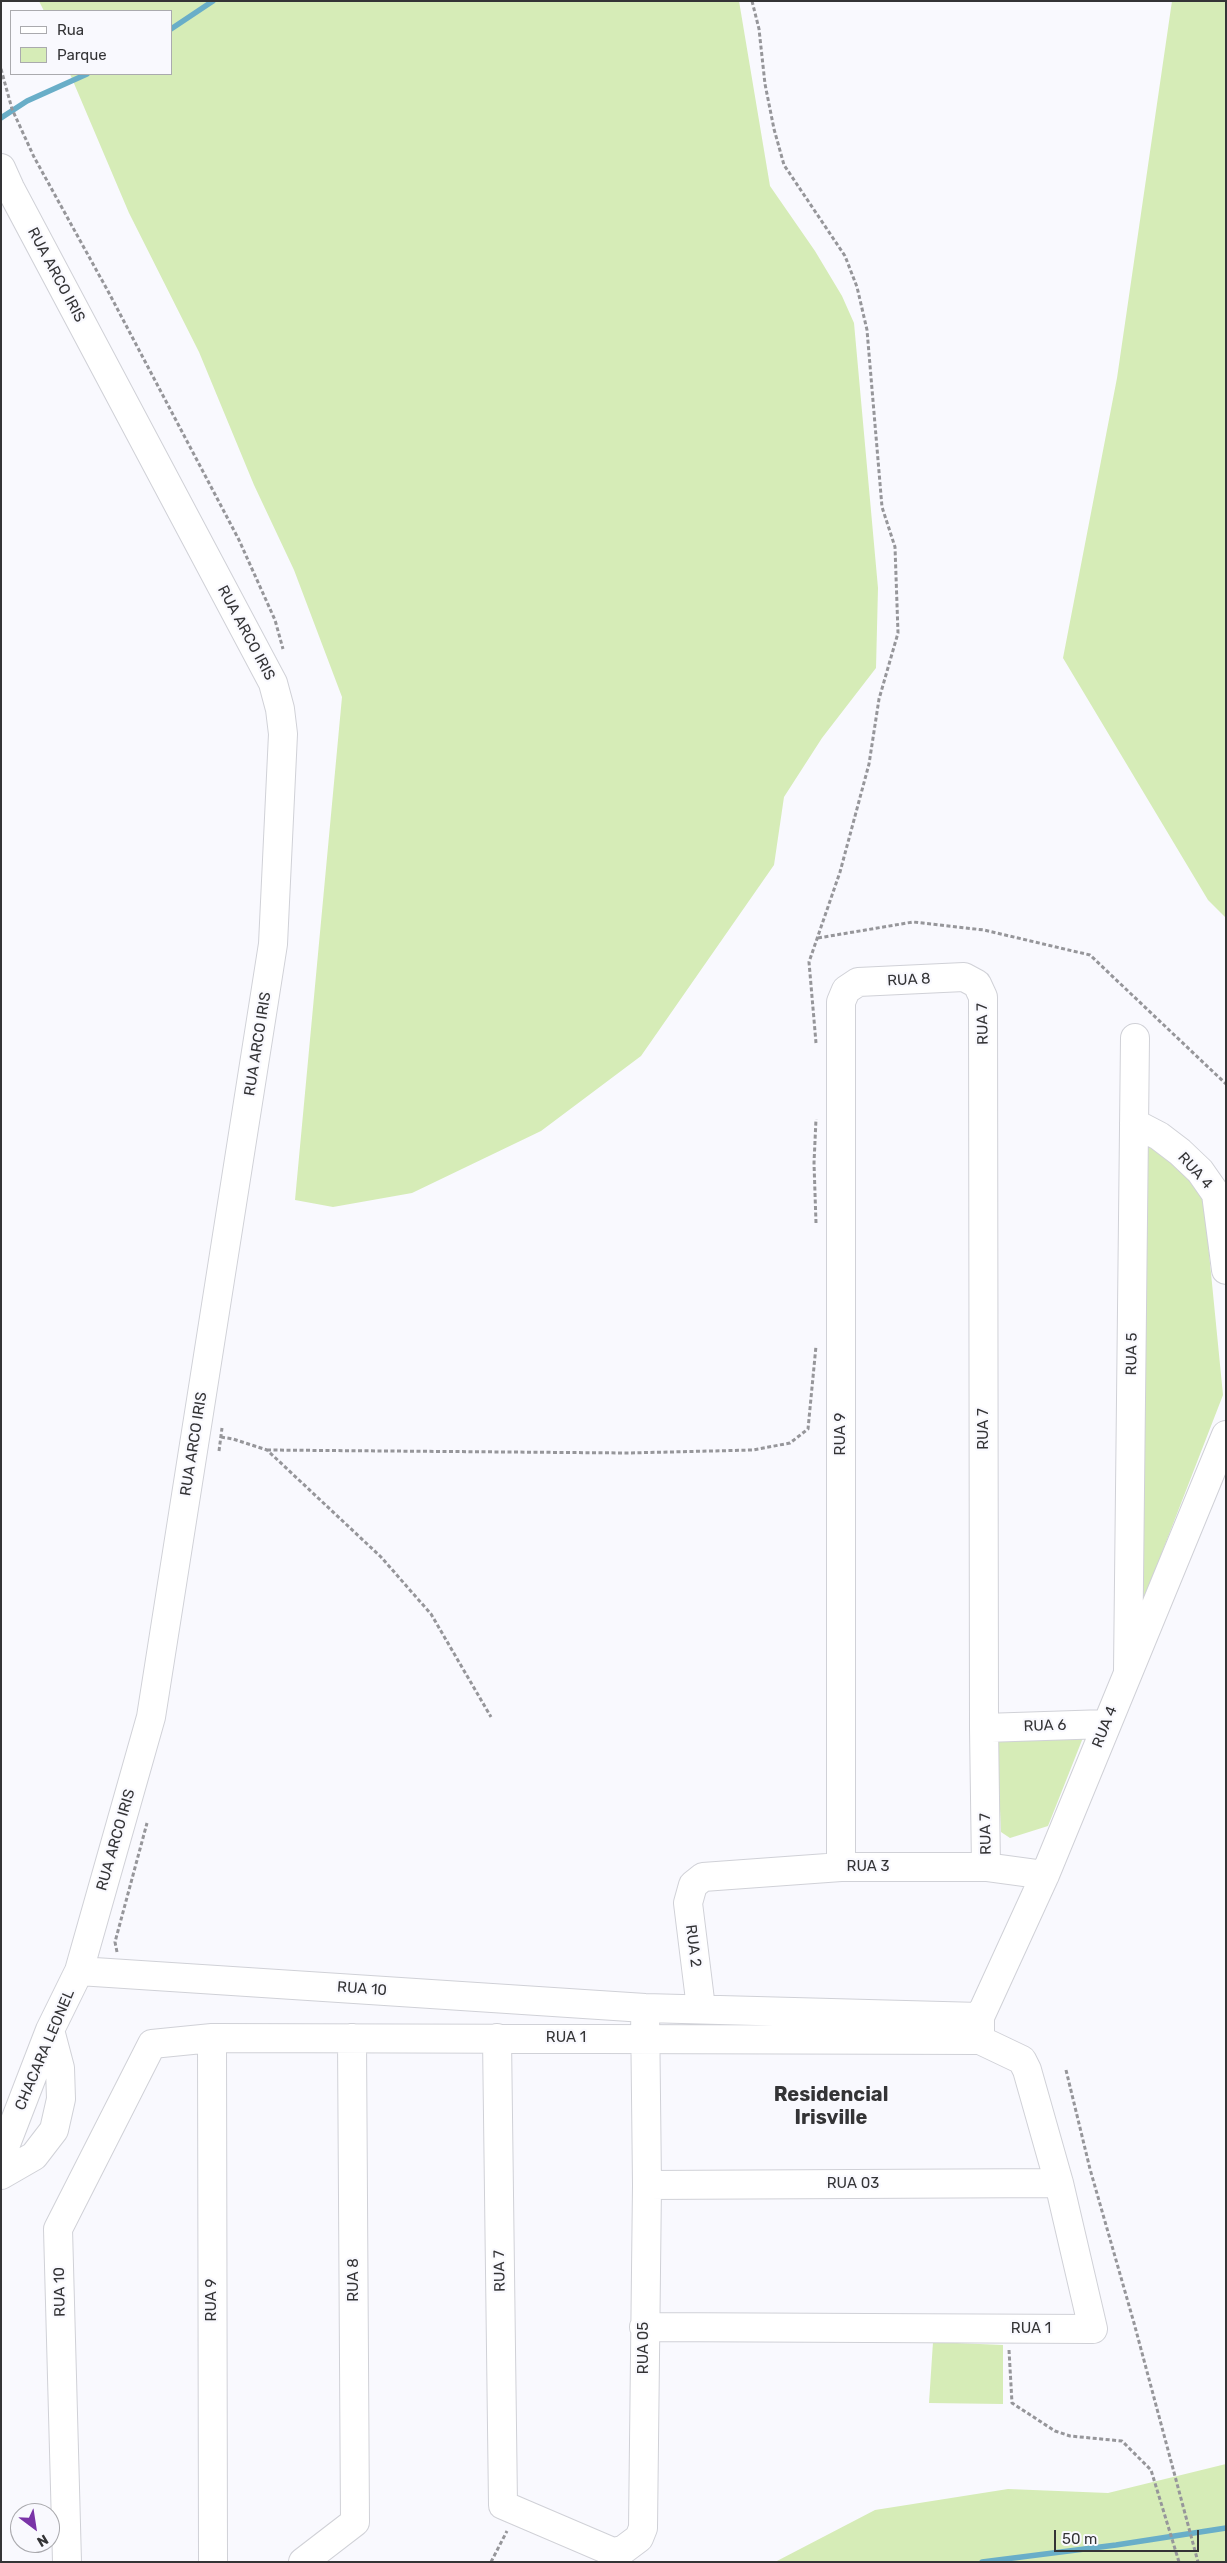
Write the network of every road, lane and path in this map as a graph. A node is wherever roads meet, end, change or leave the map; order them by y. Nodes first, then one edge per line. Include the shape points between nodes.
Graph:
1 (752, 1) edge
2 (1, 69) edge
3 (1, 168) edge
4 (284, 656) dead end
5 (818, 938) junction
6 (981, 990) joint
7 (841, 1002) joint
8 (1135, 1038) dead end
9 (816, 1045) dead end
10 (1226, 1084) edge
11 (816, 1118) dead end
12 (1134, 1123) junction
13 (816, 1232) dead end
14 (1226, 1270) edge
15 (816, 1338) dead end
16 (224, 1418) dead end
17 (209, 1434) junction
18 (1226, 1435) edge
19 (268, 1450) junction
20 (218, 1457) dead end
21 (1128, 1670) junction
22 (491, 1717) dead end
23 (1106, 1724) junction
24 (984, 1728) junction
25 (148, 1817) dead end
26 (840, 1867) junction
27 (986, 1868) junction
28 (1045, 1876) junction
29 (693, 1885) joint
30 (110, 1958) dead end
31 (79, 1971) junction
32 (646, 2008) junction
33 (701, 2008) junction
34 (980, 2028) junction
35 (50, 2030) junction
36 (212, 2038) junction
37 (352, 2038) junction
38 (497, 2038) junction
39 (646, 2038) junction
40 (152, 2044) joint
41 (1066, 2070) dead end
42 (1, 2157) edge
43 (1, 2175) edge
44 (1058, 2183) junction
45 (647, 2185) junction
46 (644, 2327) junction
47 (1010, 2329) junction
48 (511, 2508) junction
49 (66, 2562) edge
50 (213, 2562) edge
51 (303, 2562) edge
52 (491, 2562) edge
53 (1179, 2562) edge
54 (1198, 2562) edge

1 - 5 path via 760,29 765,84 784,165 836,240 857,287 867,330 882,507 896,547 898,633 879,699 869,764 840,872
2 - 4 path via 12,108 34,157 239,540 275,620
3 - 17 street, RUA ARCO IRIS via 272,683 280,710 283,734 274,944
5 - 9 path via 809,962
5 - 10 path via 913,922 984,930 1090,955
6 - 7 street, RUA 8 via 964,977 858,982 846,990
6 - 24 street, RUA 7
7 - 26 street, RUA 9
8 - 12 street, RUA 5
11 - 13 path
12 - 14 street, RUA 4 via 1180,1152 1200,1171 1216,1194
12 - 21 street, RUA 5
15 - 19 path via 808,1429 790,1443 781,1445 753,1450 628,1453
16 - 17 path
17 - 19 path
17 - 20 path
17 - 31 street, RUA ARCO IRIS via 151,1717
18 - 21 street, RUA 4
19 - 22 path via 381,1557 431,1614
21 - 23 street, RUA 4
23 - 24 street, RUA 6
23 - 28 street, RUA 4
24 - 27 street, RUA 7
25 - 30 path via 114,1942 118,1955
26 - 27 street, RUA 3
26 - 29 street, RUA 3 via 703,1877
27 - 28 street, RUA 3
28 - 34 street, RUA 4
29 - 33 street, RUA 2 via 688,1903
31 - 32 street, RUA 10
31 - 35 street, CHACARA LEONEL
32 - 33 street, RUA 1
32 - 39 street, RUA 05
33 - 34 street, RUA 1
34 - 39 street, RUA 1
34 - 44 street, RUA 1 via 1022,2060
35 - 42 street, CHACARA LEONEL
35 - 43 street via 60,2068 61,2091 54,2130 34,2156
36 - 37 street, RUA 1
36 - 40 street, RUA 1
36 - 50 street, RUA 9
37 - 38 street, RUA 1
37 - 51 street, RUA 8 via 355,2522
38 - 39 street, RUA 1
38 - 48 street, RUA 7
39 - 45 street, RUA 05
40 - 49 street, RUA 10 via 58,2229
41 - 54 path
44 - 45 street, RUA 03
44 - 47 street, RUA 1 via 1093,2329
45 - 46 street, RUA 05
46 - 47 street, RUA 1
46 - 48 street, RUA 05 via 643,2528 639,2538 623,2550 613,2552
47 - 53 path via 1012,2403 1055,2431 1070,2436 1122,2441 1151,2470
48 - 52 path

